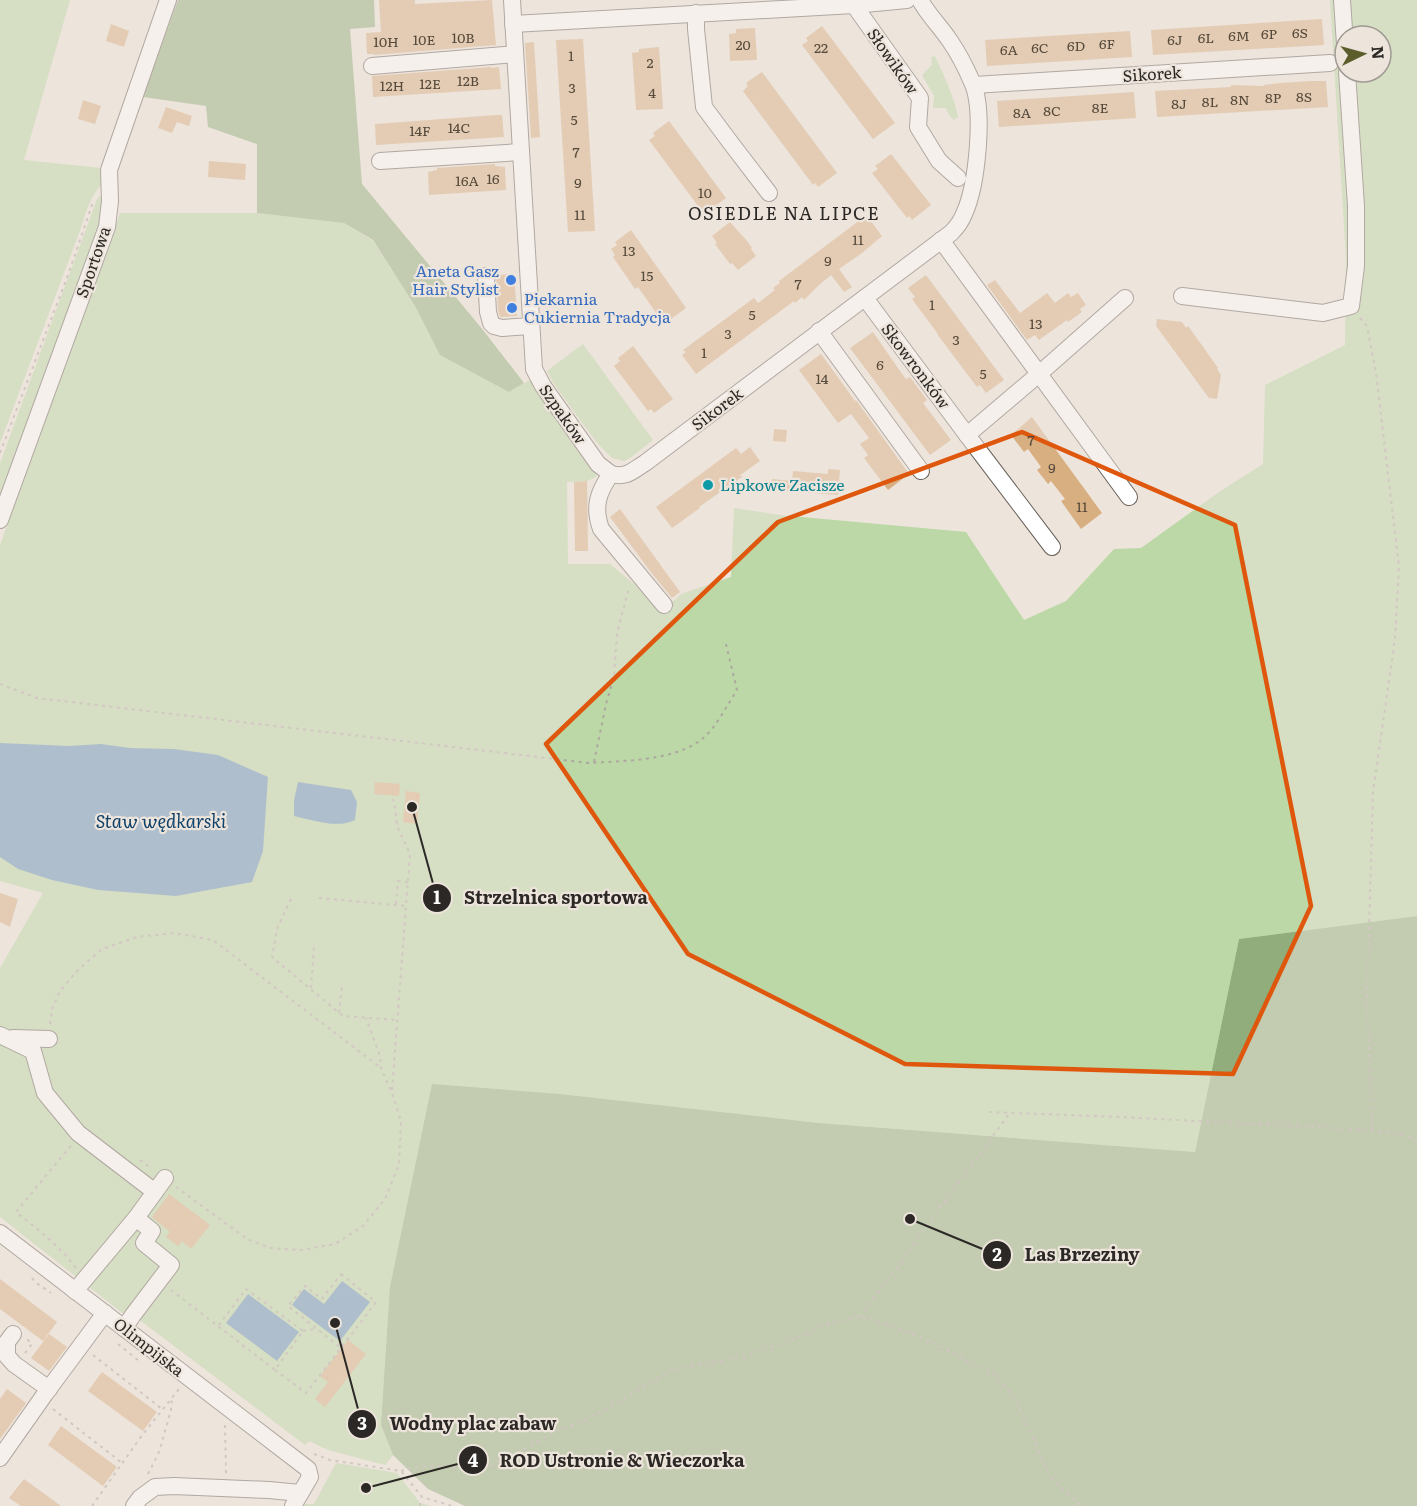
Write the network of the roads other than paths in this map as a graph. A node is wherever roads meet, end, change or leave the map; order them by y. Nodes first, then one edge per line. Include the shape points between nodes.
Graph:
1 (168, 0) edge
2 (512, 0) edge
3 (907, 0) edge
4 (920, 0) edge
5 (1342, 0) edge
6 (854, 5) junction
7 (696, 13) junction
8 (513, 24) junction
9 (1344, 24) edge
10 (515, 54) junction
11 (1330, 63) dead end
12 (372, 66) dead end
13 (1348, 84) edge
14 (974, 85) junction
15 (521, 152) junction
16 (380, 161) dead end
17 (958, 178) dead end
18 (769, 193) dead end
19 (941, 240) junction
20 (486, 276) dead end
21 (1182, 296) dead end
22 (865, 298) junction
23 (1125, 298) dead end
24 (531, 326) junction
25 (819, 332) junction
26 (1039, 374) junction
27 (967, 435) junction
28 (921, 471) dead end
29 (611, 474) junction
30 (1129, 496) dead end
31 (0, 520) edge
32 (1052, 547) dead end
33 (664, 605) dead end
34 (3, 1036) edge
35 (49, 1039) road end
36 (136, 1218) junction
37 (0, 1233) edge
38 (80, 1285) junction
39 (105, 1313) junction
40 (124, 1328) junction
41 (13, 1334) dead end
42 (45, 1394) junction
43 (0, 1458) edge
44 (297, 1499) edge
45 (134, 1506) edge

1 - 31 street, Sportowa via 109,170 107,228
2 - 8 street, Szpaków
3 - 6 street, Słowików
4 - 14 street, Sikorek via 949,39
5 - 9 street
6 - 7 street, Słowików
6 - 17 street, Słowików via 920,98 918,127 939,160
7 - 8 street, Słowików
7 - 18 street via 704,107
8 - 10 street, Szpaków
10 - 12 street
10 - 15 street, Szpaków
11 - 14 street, Sikorek
13 - 21 street via 1356,206 1351,306 1323,313
14 - 19 street, Sikorek via 978,148 971,196 958,226
15 - 16 street
15 - 24 street, Szpaków
19 - 22 street, Sikorek
19 - 26 street
20 - 24 street via 491,323 502,328
22 - 25 street, Sikorek
22 - 27 street, Skowronków
23 - 26 street
24 - 29 street, Szpaków via 538,378 598,464
25 - 28 street
25 - 29 street, Sikorek via 645,463 626,475
26 - 27 street
26 - 30 street
27 - 32 street, Skowronków
29 - 33 street via 598,496 601,529
34 - 35 street
34 - 36 street via 33,1051 45,1093 78,1133 160,1185
36 - 38 street
36 - 40 street via 152,1231 144,1243 171,1265
37 - 38 street, Olimpijska
38 - 39 street, Olimpijska
39 - 40 street, Olimpijska
39 - 42 street
40 - 44 street, Olimpijska via 308,1469 310,1475
41 - 42 street via 7,1342 7,1356
42 - 43 street
44 - 45 street via 269,1490 155,1487

